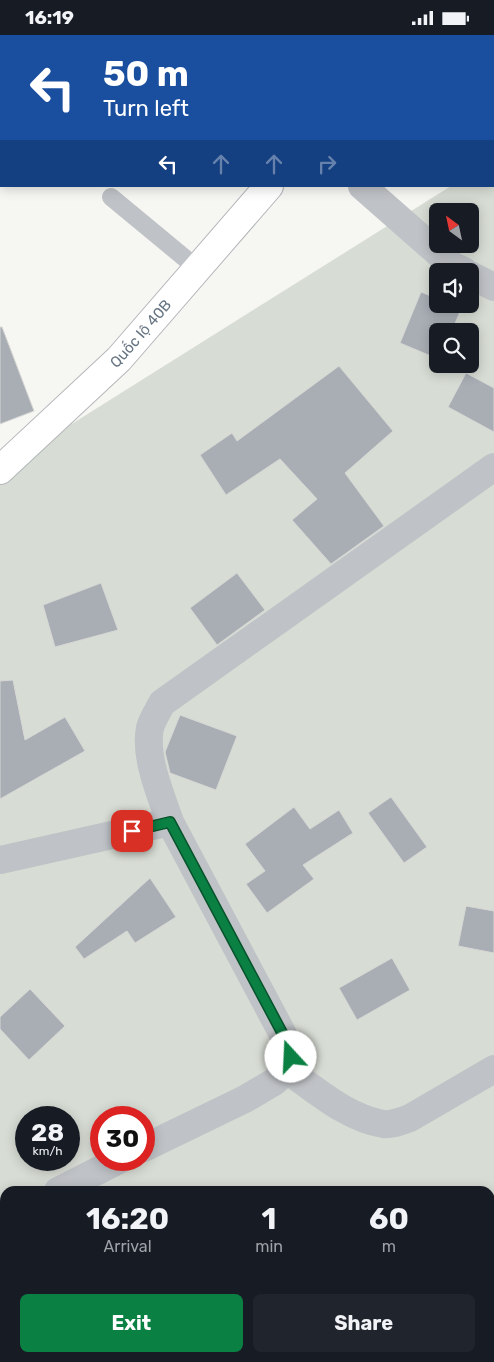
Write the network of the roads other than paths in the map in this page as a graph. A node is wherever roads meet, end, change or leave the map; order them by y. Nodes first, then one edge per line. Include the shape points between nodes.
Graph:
1 (268, 187) edge
2 (363, 187) edge
3 (111, 197) dead end
4 (450, 263) edge
5 (198, 269) junction
6 (479, 280) edge
7 (494, 287) edge
8 (494, 467) edge
9 (0, 470) edge
10 (170, 822) junction
11 (0, 860) edge
12 (494, 1069) edge
13 (287, 1070) junction
14 (155, 1143) edge
15 (97, 1171) edge
16 (68, 1186) edge

1 - 5 highway, Quốc lộ 40B
2 - 4 street
3 - 5 lane
5 - 9 highway, Quốc lộ 40B via 119,359
6 - 7 street
8 - 10 street via 162,703 150,727 149,747
10 - 11 street
10 - 13 street via 287,1042 291,1057
12 - 13 street via 410,1118 384,1124 341,1108
13 - 14 street via 245,1099
15 - 16 street

